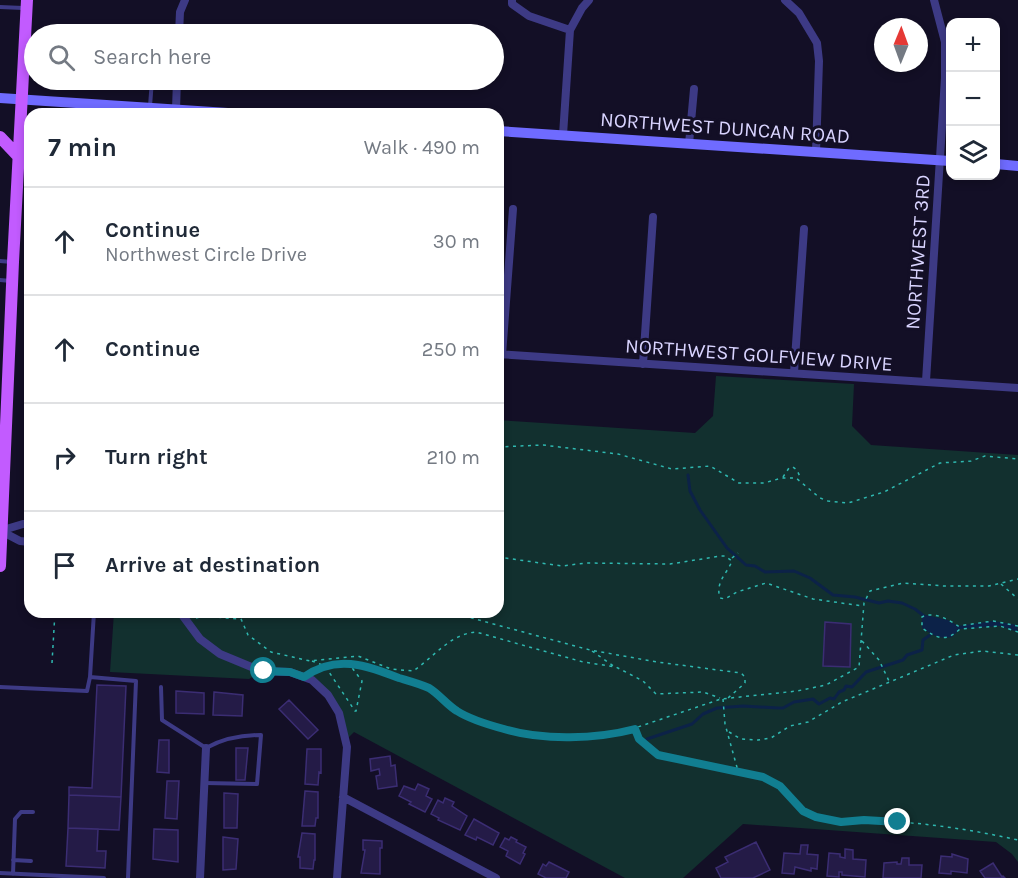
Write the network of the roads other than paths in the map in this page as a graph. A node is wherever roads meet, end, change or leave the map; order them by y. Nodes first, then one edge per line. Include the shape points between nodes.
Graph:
1 (185, 0) edge
2 (512, 0) edge
3 (589, 0) edge
4 (785, 0) edge
5 (934, 0) edge
6 (27, 4) edge
7 (0, 7) edge
8 (28, 24) edge
9 (179, 24) edge
10 (570, 30) junction
11 (24, 84) edge
12 (694, 89) dead end
13 (151, 90) edge
14 (179, 90) edge
15 (0, 98) edge
16 (21, 100) junction
17 (150, 107) junction
18 (158, 108) edge
19 (182, 108) edge
20 (504, 131) edge
21 (563, 135) junction
22 (0, 136) edge
23 (688, 144) junction
24 (816, 152) junction
25 (19, 157) junction
26 (946, 161) edge
27 (1000, 164) edge
28 (1018, 166) edge
29 (513, 209) dead end
30 (653, 218) dead end
31 (804, 228) dead end
32 (6, 262) edge
33 (6, 280) edge
34 (504, 310) edge
35 (504, 355) edge
36 (643, 364) junction
37 (794, 374) junction
38 (926, 381) junction
39 (1018, 388) edge
40 (24, 524) edge
41 (1, 531) edge
42 (24, 542) edge
43 (0, 566) edge
44 (94, 618) edge
45 (184, 618) edge
46 (90, 677) junction
47 (0, 687) edge
48 (161, 687) dead end
49 (206, 748) junction
50 (204, 783) junction
51 (343, 797) junction
52 (33, 812) dead end
53 (14, 861) junction
54 (31, 861) dead end
55 (474, 866) junction
56 (0, 873) edge
57 (13, 874) junction
58 (104, 878) edge
59 (128, 878) edge
60 (200, 878) edge
61 (337, 878) edge
62 (473, 878) edge
63 (496, 878) edge

1 - 9 street
2 - 10 street via 529,16
3 - 10 street
4 - 24 street via 799,13 817,43
5 - 26 street, NORTHWEST 3RD via 945,42
6 - 7 lane
6 - 8 main road
10 - 21 street
11 - 16 main road
12 - 23 street
13 - 17 lane
14 - 19 street
15 - 16 street
16 - 17 street
16 - 25 main road
17 - 18 street
20 - 21 street, NORTHWEST DUNCAN ROAD
21 - 23 street, NORTHWEST DUNCAN ROAD
22 - 25 main road
23 - 24 street, NORTHWEST DUNCAN ROAD
24 - 26 street, NORTHWEST DUNCAN ROAD
25 - 32 main road
26 - 38 street, NORTHWEST 3RD
27 - 28 street
29 - 34 street
30 - 36 street
31 - 37 street
32 - 33 main road
33 - 41 main road
35 - 36 street, NORTHWEST GOLFVIEW DRIVE
36 - 37 street, NORTHWEST GOLFVIEW DRIVE
37 - 38 street, NORTHWEST GOLFVIEW DRIVE
38 - 39 street, NORTHWEST GOLFVIEW DRIVE
40 - 41 street
41 - 42 street
41 - 43 main road
44 - 46 lane
45 - 51 street via 200,639 220,654 261,671 290,672 312,680 328,695 339,713 347,747
46 - 47 lane via 87,691
46 - 59 lane via 136,681
48 - 49 lane via 162,720
49 - 50 street
49 - 50 lane via 223,739 261,735 257,784
50 - 60 street
51 - 55 street
51 - 61 street
52 - 53 lane via 21,812 15,819
53 - 54 lane
53 - 57 lane
55 - 62 street
55 - 63 street
56 - 57 lane
57 - 58 lane

